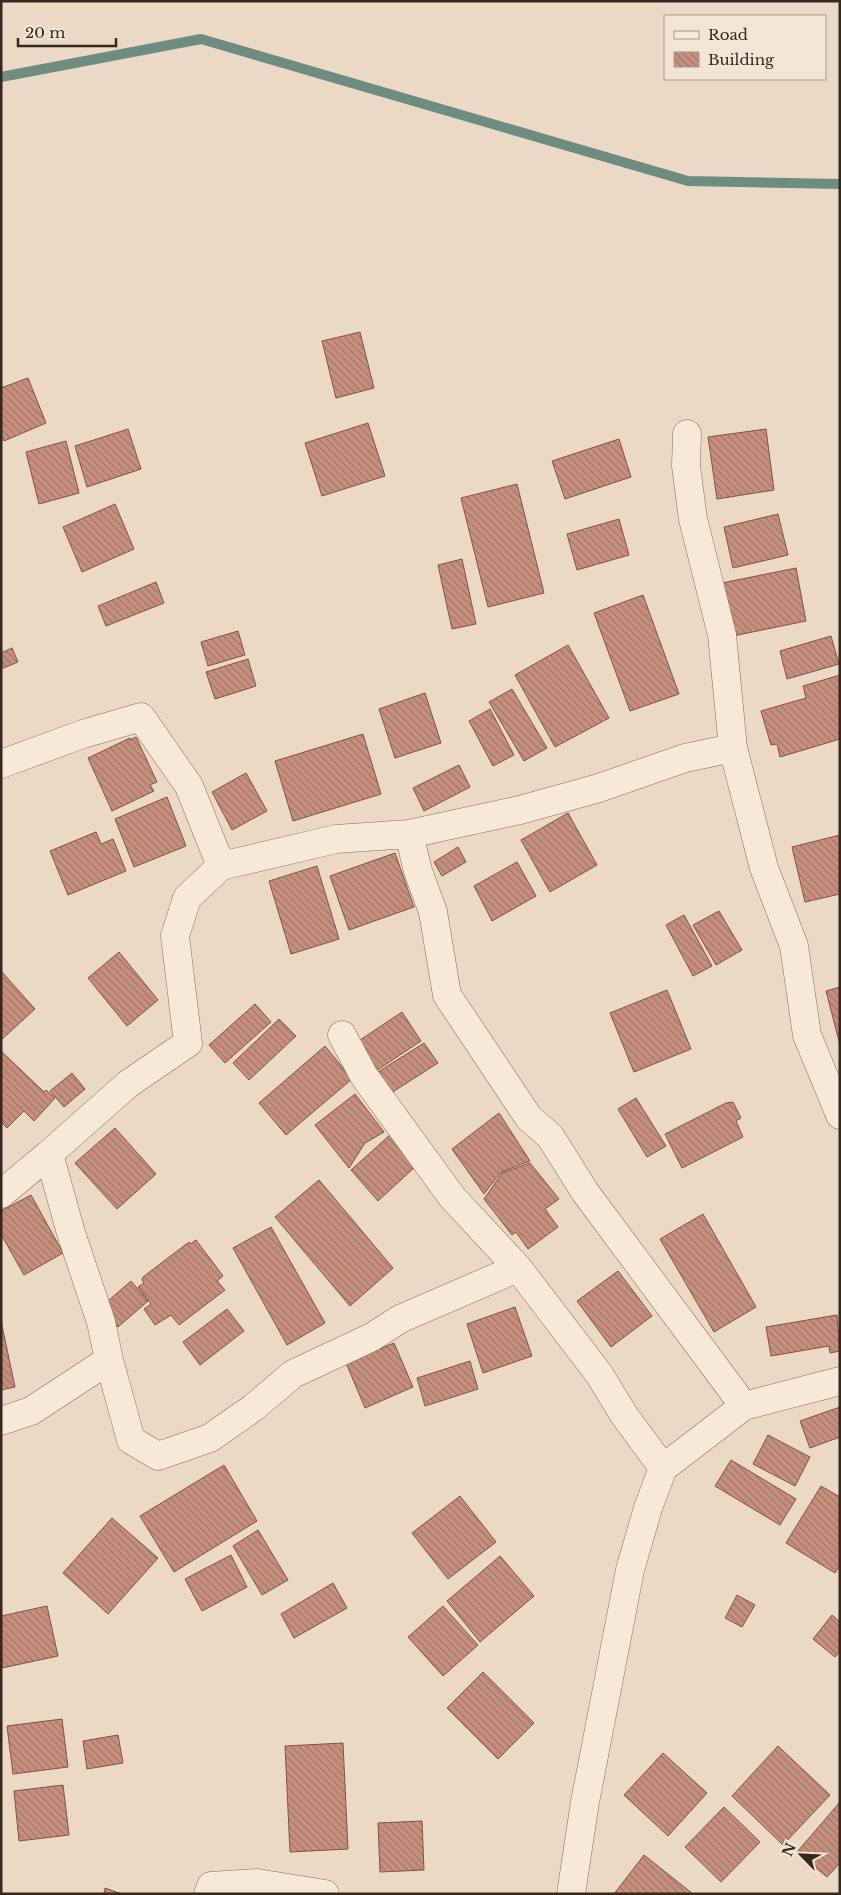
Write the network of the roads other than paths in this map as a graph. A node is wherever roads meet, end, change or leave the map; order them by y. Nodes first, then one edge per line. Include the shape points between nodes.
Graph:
1 (687, 434) dead end
2 (733, 748) junction
3 (1, 764) edge
4 (409, 834) junction
5 (221, 866) junction
6 (342, 1035) dead end
7 (840, 1115) edge
8 (50, 1154) junction
9 (1, 1194) edge
10 (518, 1268) junction
11 (109, 1360) junction
12 (840, 1380) edge
13 (744, 1406) junction
14 (1, 1421) edge
15 (664, 1468) junction
16 (208, 1894) edge
17 (325, 1894) edge
18 (571, 1894) edge

1 - 2 street via 686,466 693,519 722,635
2 - 4 street via 685,758 599,788 520,810
2 - 7 street via 764,868 794,946 807,1035
3 - 5 street via 141,717 189,786
4 - 5 street via 336,839
4 - 13 street via 433,912 447,995 529,1118 550,1136 585,1192
5 - 8 street via 187,898 175,936 188,1043 128,1084
6 - 10 street via 364,1076 452,1197
8 - 9 street
8 - 11 street via 71,1232 101,1322
10 - 11 street via 400,1318 372,1336 293,1374 210,1438 158,1456 131,1440
10 - 15 street via 599,1374 624,1415
11 - 14 street via 31,1411
12 - 13 street
13 - 15 street
15 - 18 street via 648,1508 630,1570 585,1802
16 - 17 street via 210,1886 257,1883

